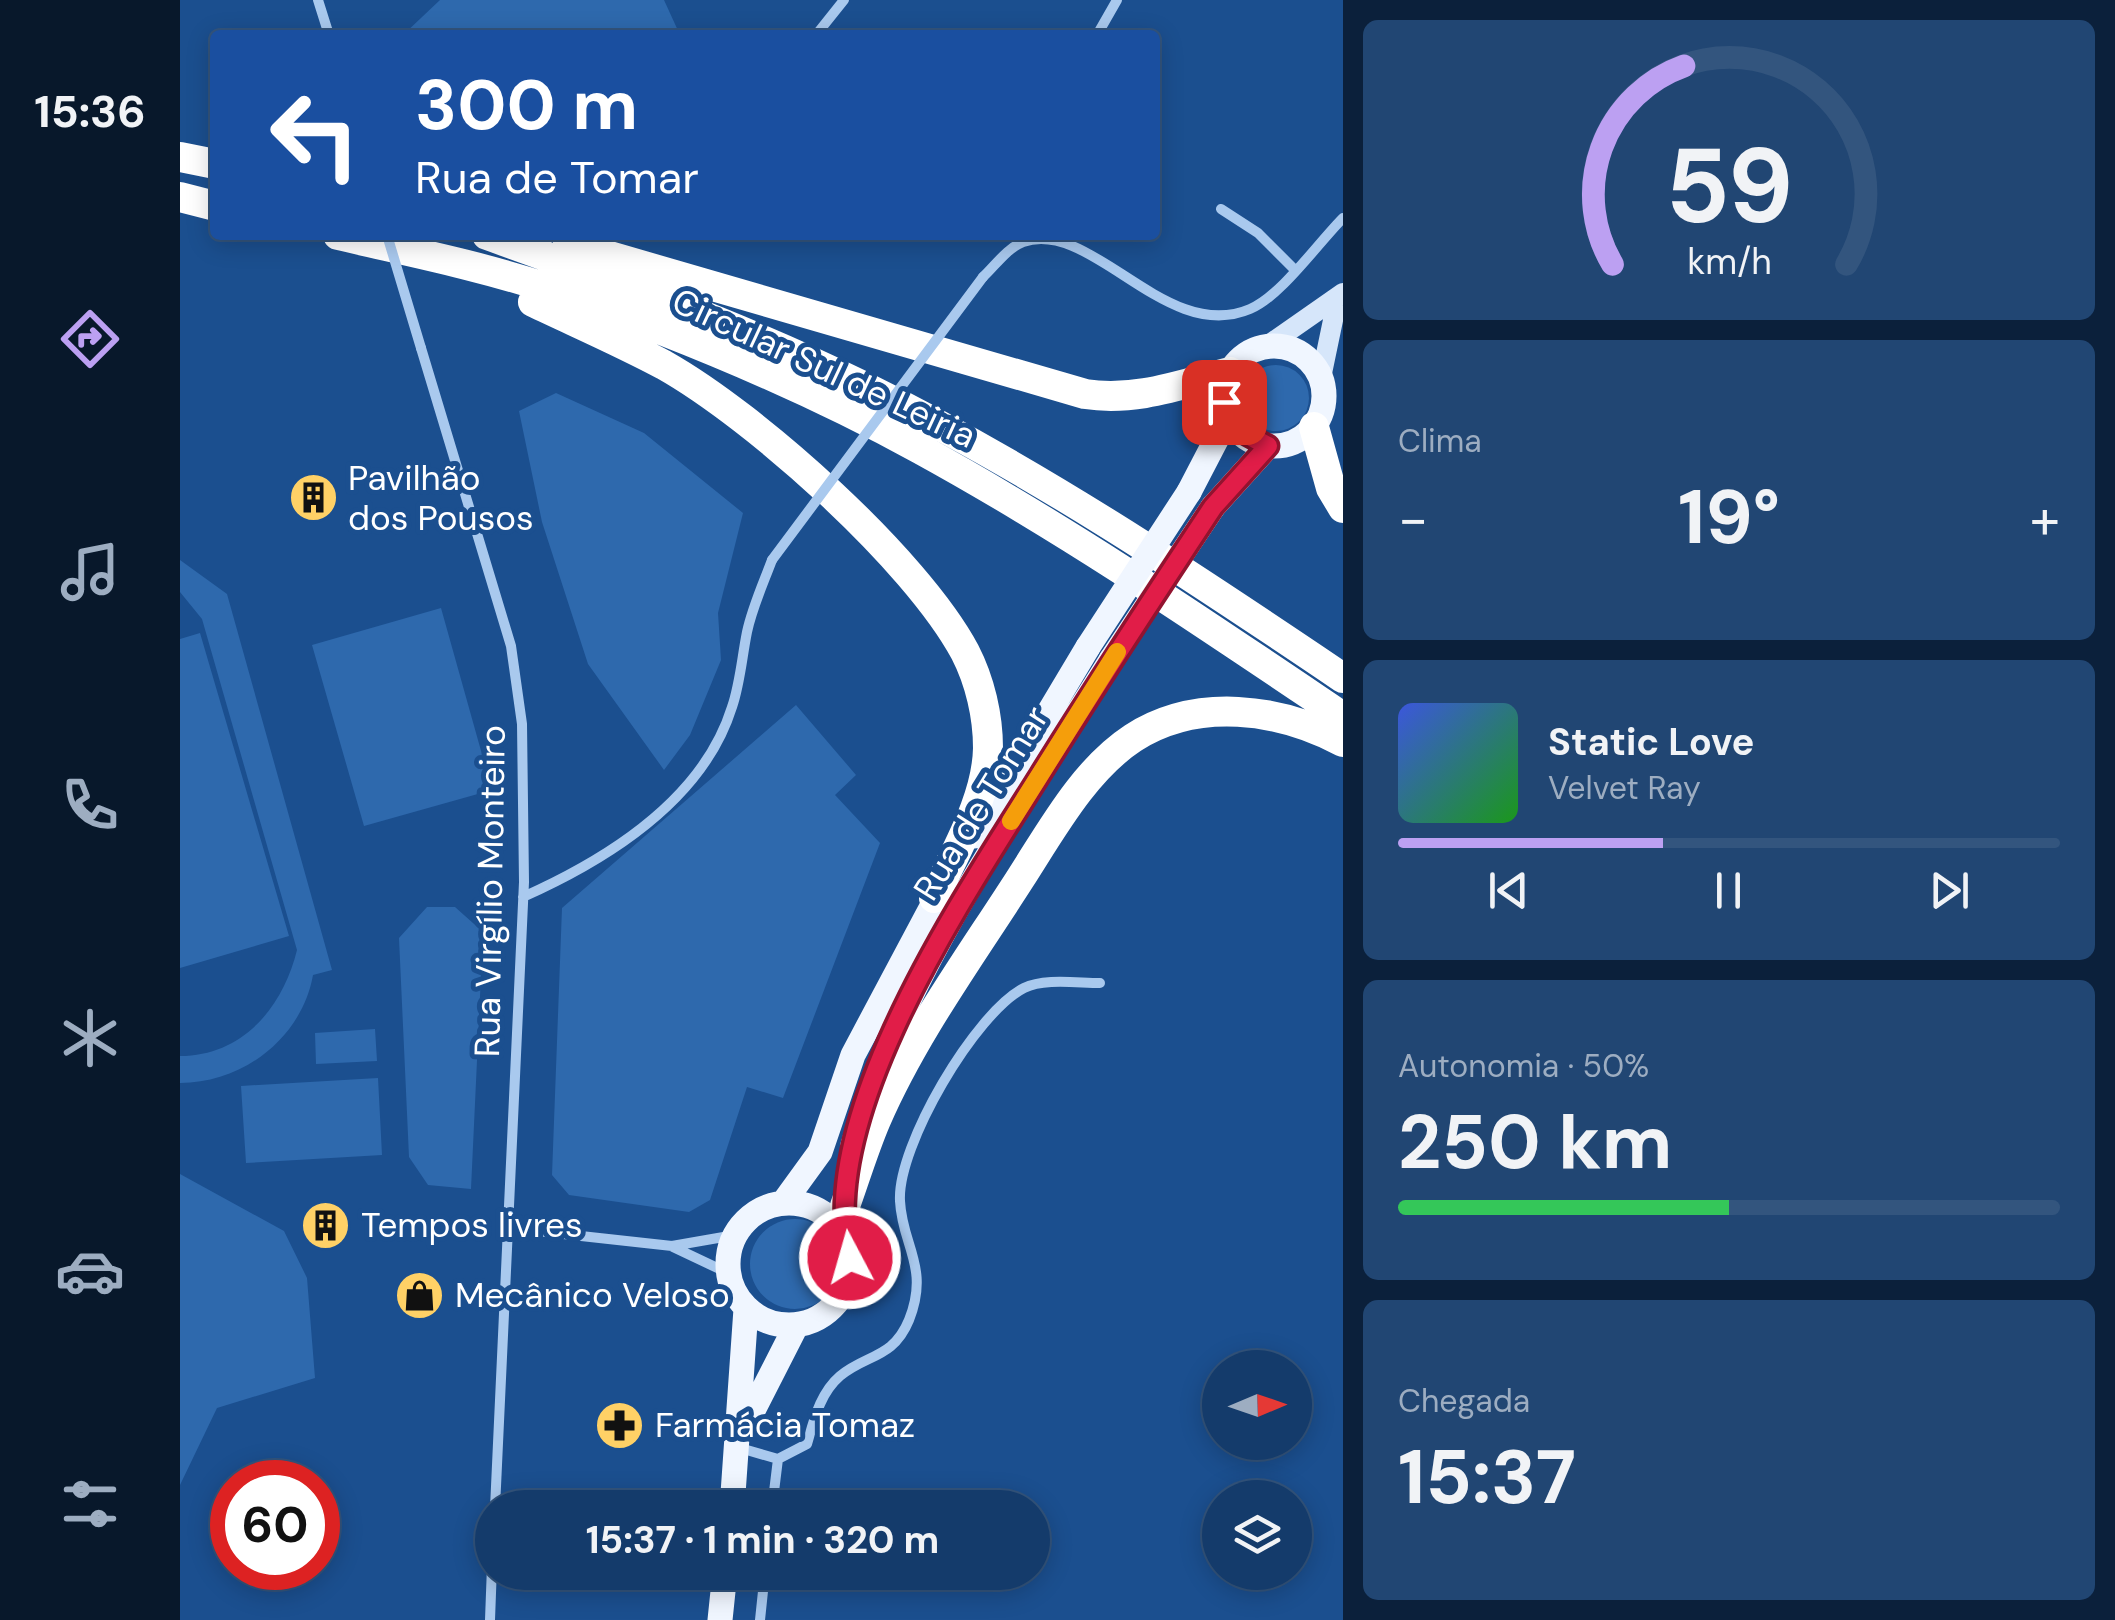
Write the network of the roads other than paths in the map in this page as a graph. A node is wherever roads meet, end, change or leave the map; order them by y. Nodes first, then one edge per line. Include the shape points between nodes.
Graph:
1 (318, 0) edge
2 (844, 0) edge
3 (1117, 0) edge
4 (327, 30) edge
5 (820, 30) edge
6 (1100, 30) edge
7 (180, 157) edge
8 (210, 163) edge
9 (180, 197) edge
10 (210, 205) edge
11 (1221, 209) dead end
12 (1342, 218) edge
13 (359, 240) edge
14 (389, 240) edge
15 (500, 240) edge
16 (553, 240) edge
17 (1024, 240) edge
18 (1038, 240) edge
19 (444, 260) junction
20 (1294, 269) junction
21 (1340, 297) edge
22 (1267, 346) junction
23 (1230, 372) junction
24 (1321, 378) junction
25 (1228, 418) junction
26 (1314, 427) junction
27 (1268, 446) junction
28 (1342, 508) edge
29 (1342, 678) edge
30 (1342, 717) edge
31 (1342, 742) edge
32 (524, 898) junction
33 (934, 898) junction
34 (1100, 983) dead end
35 (783, 1203) junction
36 (845, 1206) junction
37 (508, 1228) junction
38 (735, 1236) junction
39 (846, 1240) junction
40 (672, 1246) junction
41 (728, 1273) junction
42 (746, 1309) junction
43 (796, 1326) junction
44 (740, 1440) junction
45 (778, 1458) junction
46 (496, 1490) edge
47 (734, 1490) edge
48 (774, 1490) edge
49 (491, 1590) edge
50 (723, 1590) edge
51 (763, 1590) edge
52 (490, 1620) edge
53 (720, 1620) edge
54 (760, 1620) edge

1 - 4 street
2 - 5 street
3 - 6 street
7 - 8 highway
9 - 10 highway
11 - 20 street
12 - 20 street
13 - 19 highway, Circular Sul de Leiria
14 - 32 street, Rua Virgílio Monteiro, bridge via 516,670 525,781
15 - 29 highway, Circular Sul de Leiria via 721,322 868,388 1190,576
16 - 23 highway via 1085,394 1156,392
17 - 32 street, bridge via 983,278 772,560 748,628 732,709 702,766 628,839
18 - 20 street via 1062,244 1202,315 1248,310
19 - 30 highway, Circular Sul de Leiria via 640,322 919,448 1191,615
19 - 33 highway via 713,396 852,516 942,618 973,670 988,744 983,783
21 - 22 main road
21 - 24 main road
22 - 23 main road
22 - 24 main road via 1305,356
23 - 25 main road, Rua de Tomar via 1224,387
24 - 26 main road via 1322,412
25 - 27 main road via 1244,437
25 - 33 main road, Rua de Tomar, bridge via 1189,492
26 - 27 main road, Rua de Tomar via 1289,445
26 - 28 highway
27 - 36 main road, Rua de Tomar, bridge via 1213,507 937,941 863,1111
31 - 36 highway via 1259,713 1200,713 1133,738 1103,762 1054,826 912,1053 876,1120
32 - 37 street, Rua Virgílio Monteiro
33 - 35 main road, Rua de Tomar via 854,1055 820,1152
34 - 45 street via 1024,988 986,1024 940,1086 900,1180 918,1269 909,1320 880,1357 841,1374 817,1408 807,1444
35 - 38 main road, Rua de Tomar via 755,1213
35 - 39 main road via 824,1214
36 - 39 main road, Rua de Tomar
37 - 40 street
37 - 46 street, Rua Virgílio Monteiro
38 - 40 street
38 - 41 main road
39 - 43 main road, Rua de Tomar via 850,1277 842,1295 830,1310
40 - 41 street
41 - 42 main road
42 - 43 main road via 761,1320
42 - 44 main road
43 - 44 main road
44 - 45 street
44 - 47 main road
45 - 48 street
49 - 52 street
50 - 53 main road
51 - 54 street

